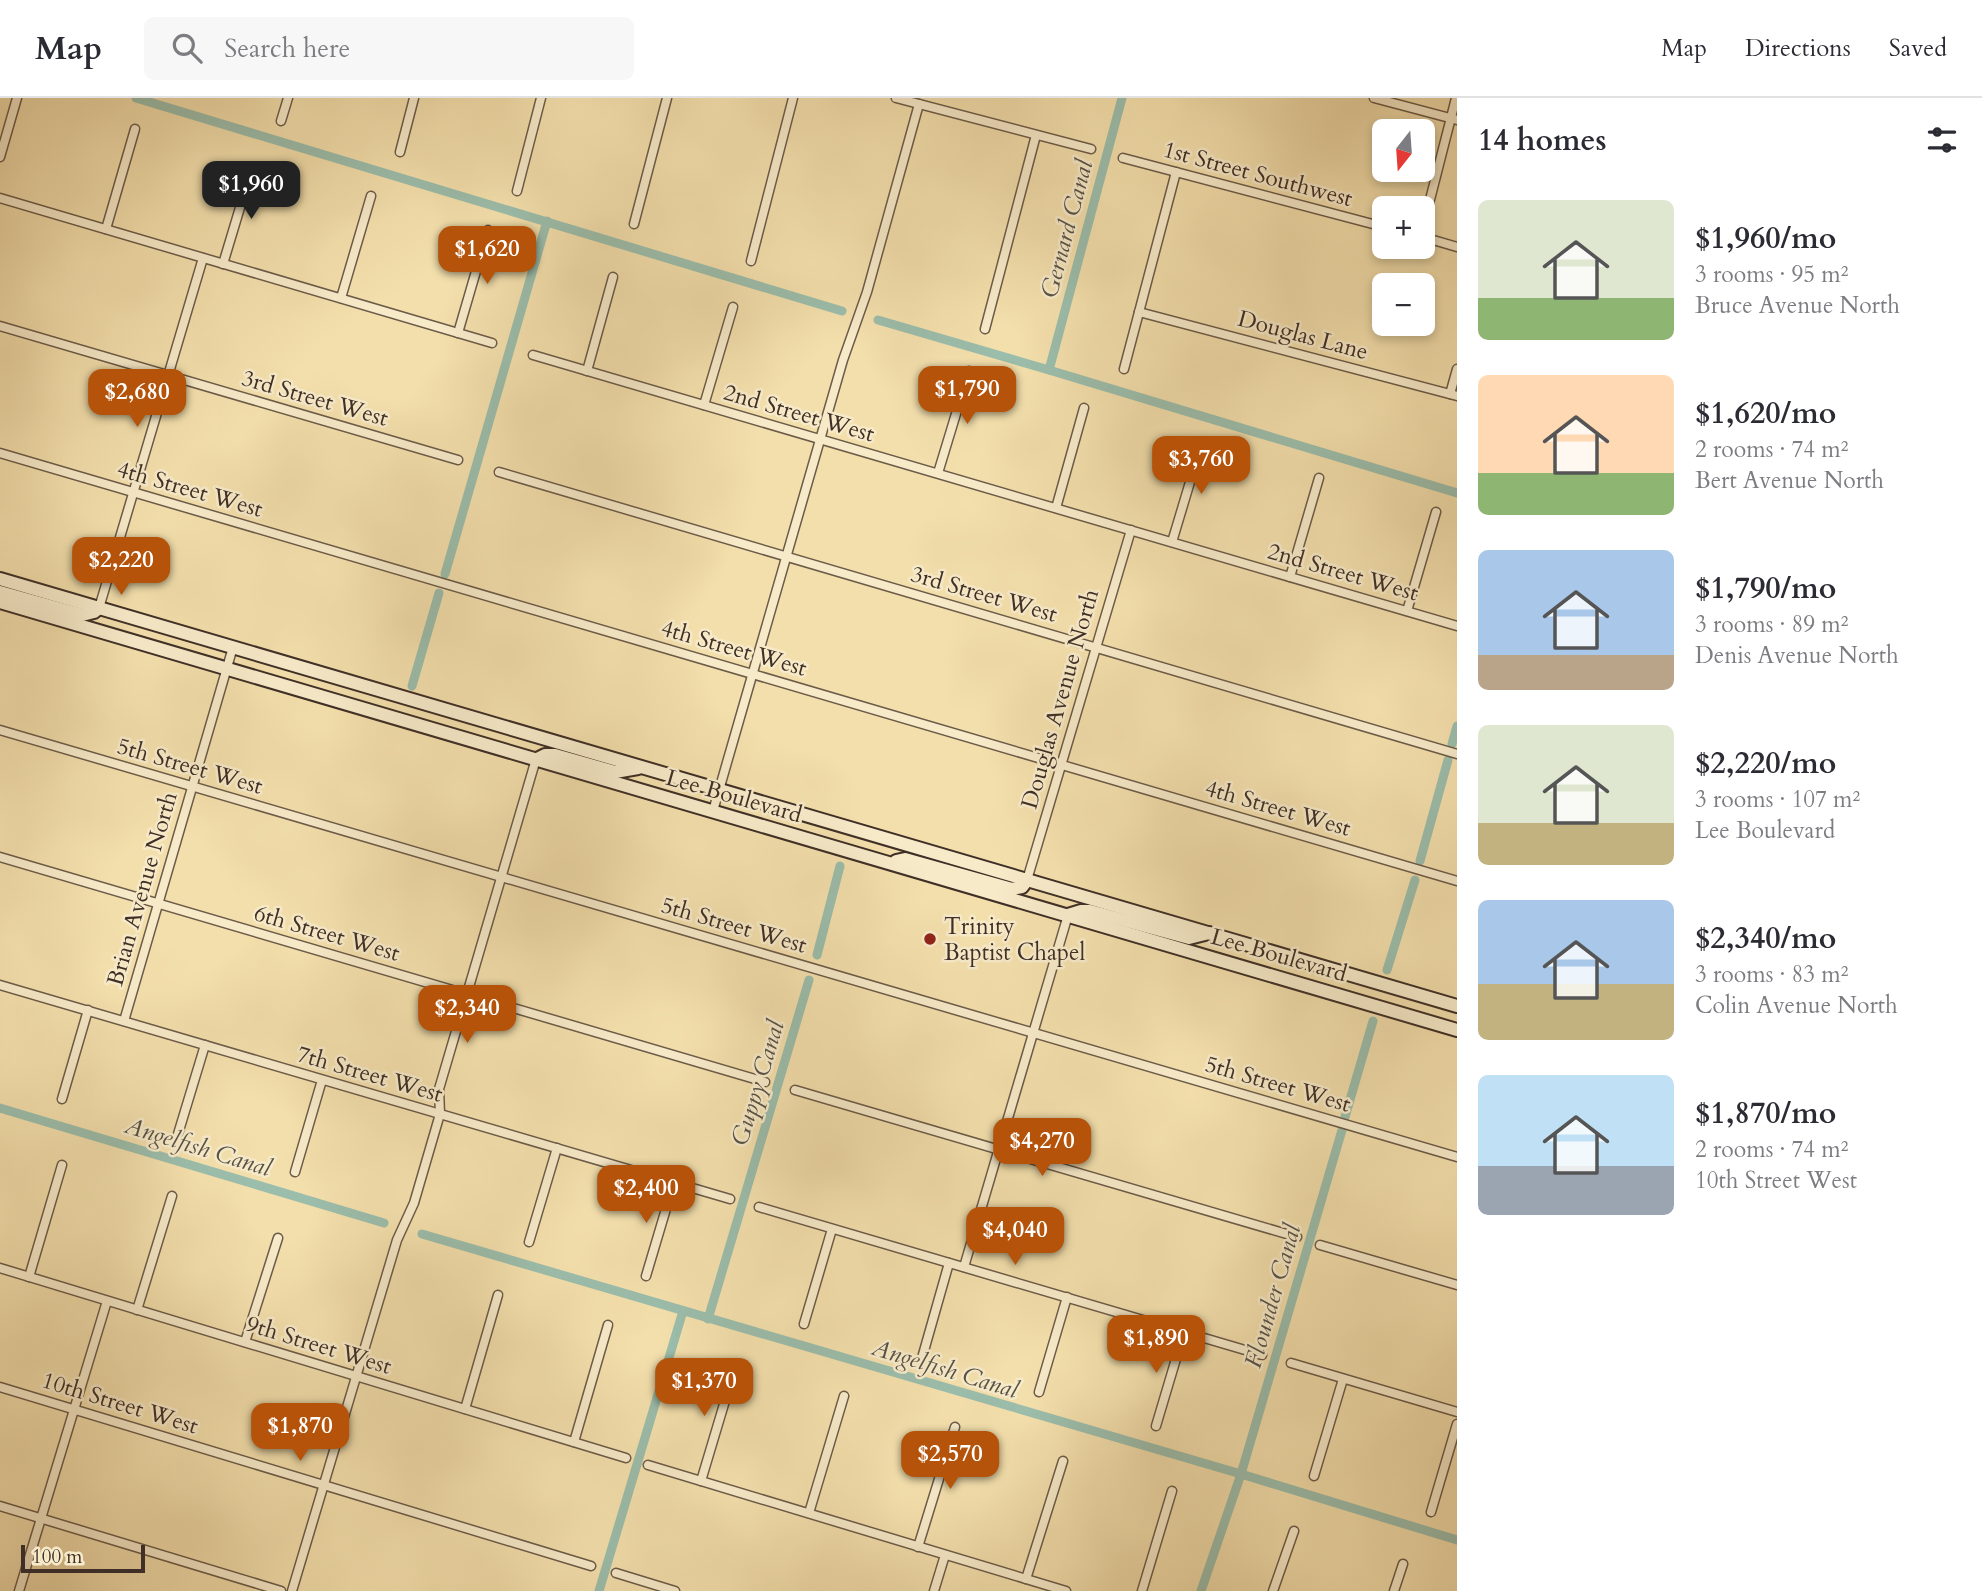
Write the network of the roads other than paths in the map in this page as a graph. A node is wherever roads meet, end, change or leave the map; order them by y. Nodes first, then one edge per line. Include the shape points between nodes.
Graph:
1 (17, 98) edge
2 (288, 98) edge
3 (414, 98) edge
4 (541, 98) edge
5 (667, 98) edge
6 (793, 98) edge
7 (896, 98) edge
8 (1374, 98) edge
9 (1456, 98) edge
10 (919, 104) junction
11 (1454, 119) edge
12 (282, 121) dead end
13 (135, 129) dead end
14 (1036, 135) junction
15 (1091, 149) dead end
16 (400, 152) dead end
17 (0, 157) edge
18 (1123, 158) dead end
19 (251, 171) dead end
20 (1177, 172) junction
21 (517, 191) dead end
22 (371, 196) dead end
23 (1432, 196) edge
24 (0, 198) edge
25 (634, 224) dead end
26 (1372, 224) edge
27 (106, 229) junction
28 (488, 230) dead end
29 (1435, 241) edge
30 (1457, 247) edge
31 (203, 258) junction
32 (751, 261) dead end
33 (223, 264) junction
34 (613, 277) dead end
35 (341, 298) junction
36 (733, 307) dead end
37 (1139, 312) junction
38 (0, 326) edge
39 (985, 329) dead end
40 (458, 333) junction
41 (492, 343) dead end
42 (533, 355) dead end
43 (1124, 369) dead end
44 (1457, 369) edge
45 (587, 371) junction
46 (969, 371) dead end
47 (167, 375) junction
48 (1454, 395) edge
49 (704, 405) junction
50 (1084, 408) dead end
51 (821, 439) junction
52 (1202, 442) dead end
53 (0, 453) edge
54 (458, 460) dead end
55 (499, 472) dead end
56 (938, 473) junction
57 (1319, 478) dead end
58 (133, 492) junction
59 (1056, 508) junction
60 (1436, 512) dead end
61 (1131, 530) junction
62 (1172, 542) junction
63 (786, 556) junction
64 (1290, 577) junction
65 (0, 579) edge
66 (0, 592) edge
67 (0, 602) edge
68 (99, 608) junction
69 (1407, 611) junction
70 (1457, 626) edge
71 (233, 647) junction
72 (1096, 647) junction
73 (228, 668) junction
74 (752, 674) junction
75 (0, 730) edge
76 (1457, 754) edge
77 (536, 759) junction
78 (1061, 764) junction
79 (642, 767) junction
80 (193, 787) junction
81 (719, 789) junction
82 (713, 811) junction
83 (0, 858) edge
84 (889, 863) junction
85 (501, 878) junction
86 (1027, 880) junction
87 (1457, 881) edge
88 (158, 904) junction
89 (1068, 915) junction
90 (1209, 933) junction
91 (0, 985) edge
92 (467, 994) junction
93 (1457, 1006) edge
94 (88, 1010) junction
95 (124, 1021) junction
96 (1457, 1030) edge
97 (1033, 1033) junction
98 (205, 1045) junction
99 (322, 1080) junction
100 (765, 1082) dead end
101 (795, 1090) dead end
102 (62, 1099) dead end
103 (440, 1114) junction
104 (178, 1134) dead end
105 (557, 1148) junction
106 (999, 1150) junction
107 (1457, 1157) edge
108 (62, 1166) dead end
109 (295, 1172) dead end
110 (674, 1182) junction
111 (172, 1196) dead end
112 (730, 1199) dead end
113 (759, 1207) dead end
114 (832, 1229) junction
115 (1297, 1237) dead end
116 (278, 1238) dead end
117 (529, 1242) dead end
118 (1320, 1245) dead end
119 (949, 1263) junction
120 (964, 1267) junction
121 (0, 1268) edge
122 (646, 1276) dead end
123 (29, 1277) junction
124 (1457, 1285) edge
125 (498, 1295) dead end
126 (1067, 1297) junction
127 (107, 1301) junction
128 (138, 1310) junction
129 (804, 1324) dead end
130 (608, 1325) dead end
131 (1184, 1332) junction
132 (245, 1342) junction
133 (1262, 1355) dead end
134 (922, 1358) dead end
135 (1291, 1363) dead end
136 (736, 1364) dead end
137 (357, 1377) junction
138 (1343, 1378) junction
139 (0, 1387) edge
140 (1039, 1392) dead end
141 (844, 1396) dead end
142 (74, 1409) junction
143 (465, 1409) junction
144 (1457, 1412) edge
145 (1457, 1424) edge
146 (1156, 1426) dead end
147 (955, 1427) dead end
148 (574, 1442) junction
149 (626, 1458) dead end
150 (1063, 1461) dead end
151 (648, 1465) dead end
152 (1314, 1476) dead end
153 (701, 1481) junction
154 (324, 1486) junction
155 (1172, 1491) dead end
156 (0, 1506) edge
157 (1431, 1512) dead end
158 (809, 1513) junction
159 (41, 1518) junction
160 (1294, 1531) dead end
161 (918, 1547) junction
162 (945, 1555) junction
163 (1403, 1564) dead end
164 (591, 1566) dead end
165 (616, 1573) dead end
166 (1026, 1579) junction
167 (19, 1591) edge
168 (281, 1591) edge
169 (292, 1591) edge
170 (675, 1591) edge
171 (934, 1591) edge
172 (1066, 1591) edge
173 (1142, 1591) edge
174 (1273, 1591) edge
175 (1394, 1591) edge

1 - 17 street
2 - 12 street
3 - 16 street
4 - 21 street
5 - 25 street
6 - 32 street
7 - 10 street
8 - 11 street
9 - 11 street
10 - 14 street
10 - 51 street
11 - 23 street
13 - 27 street
14 - 15 street
14 - 39 street
18 - 20 street, 1st Street Southwest
19 - 33 street
20 - 26 street, 1st Street Southwest
20 - 37 street
22 - 35 street
24 - 27 street
27 - 31 street
28 - 40 street
29 - 30 street
31 - 33 street
31 - 47 street
33 - 35 street
34 - 45 street
35 - 40 street
36 - 49 street
37 - 43 street
37 - 48 street, Douglas Lane
38 - 47 street, 3rd Street West
40 - 41 street
42 - 45 street, 2nd Street West
44 - 48 street
45 - 49 street, 2nd Street West
46 - 56 street
47 - 54 street, 3rd Street West
47 - 58 street
49 - 51 street, 2nd Street West
50 - 59 street
51 - 56 street, 2nd Street West
51 - 63 street
52 - 62 street
53 - 58 street, 4th Street West
55 - 63 street, 3rd Street West
56 - 59 street, 2nd Street West
57 - 64 street
58 - 68 street
58 - 74 street, 4th Street West
59 - 61 street, 2nd Street West
60 - 69 street
61 - 62 street, 2nd Street West
61 - 72 street, Douglas Avenue North
62 - 64 street, 2nd Street West
63 - 72 street, 3rd Street West
63 - 74 street
64 - 69 street, 2nd Street West
65 - 68 main road, Lee Boulevard
66 - 68 main road via 82,615
67 - 73 main road, Lee Boulevard
68 - 71 main road, Lee Boulevard
69 - 70 street, 2nd Street West
71 - 73 street, Brian Avenue North
71 - 79 main road, Lee Boulevard
72 - 76 street, 3rd Street West
72 - 78 street, Douglas Avenue North
73 - 77 main road, Lee Boulevard
73 - 80 street, Brian Avenue North
74 - 78 street, 4th Street West
74 - 81 street
75 - 80 street, 5th Street West
77 - 79 main road via 555,755 615,772
77 - 82 main road, Lee Boulevard
77 - 85 street
78 - 86 street, Douglas Avenue North
78 - 87 street, 4th Street West
79 - 81 main road, Lee Boulevard
80 - 85 street, 5th Street West
80 - 88 street, Brian Avenue North
81 - 82 street
81 - 86 main road, Lee Boulevard
82 - 84 main road, Lee Boulevard
83 - 88 street, 6th Street West
84 - 86 main road via 905,859 1012,889
84 - 89 main road, Lee Boulevard
85 - 92 street
85 - 97 street, 5th Street West
86 - 90 main road, Lee Boulevard
88 - 92 street, 6th Street West
88 - 95 street, Brian Avenue North
89 - 90 main road via 1090,911 1189,938
89 - 96 main road, Lee Boulevard
89 - 97 street
90 - 93 main road, Lee Boulevard
91 - 94 street, 7th Street West
92 - 100 street, 6th Street West
92 - 103 street via 439,1089
94 - 95 street, 7th Street West
94 - 102 street, Brian Avenue North
95 - 98 street, 7th Street West
97 - 106 street
97 - 107 street, 5th Street West
98 - 99 street, 7th Street West
98 - 104 street
99 - 103 street, 7th Street West
99 - 109 street
101 - 106 street
103 - 105 street, 7th Street West
103 - 137 street
105 - 110 street, 7th Street West
105 - 117 street
106 - 115 street
106 - 120 street
108 - 123 street
110 - 112 street, 7th Street West
110 - 122 street
111 - 128 street
113 - 114 street
114 - 119 street
114 - 129 street
116 - 132 street
118 - 124 street
119 - 120 street
119 - 134 street
120 - 126 street
121 - 123 street, 9th Street West
123 - 127 street, 9th Street West
125 - 143 street
126 - 131 street
126 - 140 street
127 - 128 street, 9th Street West
127 - 142 street
128 - 132 street, 9th Street West
130 - 148 street
131 - 133 street
131 - 146 street
132 - 137 street, 9th Street West
135 - 138 street
136 - 153 street
137 - 143 street, 9th Street West
137 - 154 street
138 - 144 street
138 - 152 street
139 - 142 street, 10th Street West
141 - 158 street
142 - 154 street, 10th Street West
142 - 159 street
143 - 148 street, 9th Street West
145 - 157 street
147 - 161 street
148 - 149 street, 9th Street West
150 - 166 street
151 - 153 street
153 - 158 street
154 - 164 street, 10th Street West
154 - 169 street
155 - 173 street
156 - 159 street
158 - 161 street
159 - 167 street
159 - 168 street
160 - 174 street
161 - 162 street
162 - 166 street
162 - 171 street
163 - 175 street
165 - 170 street
166 - 172 street

